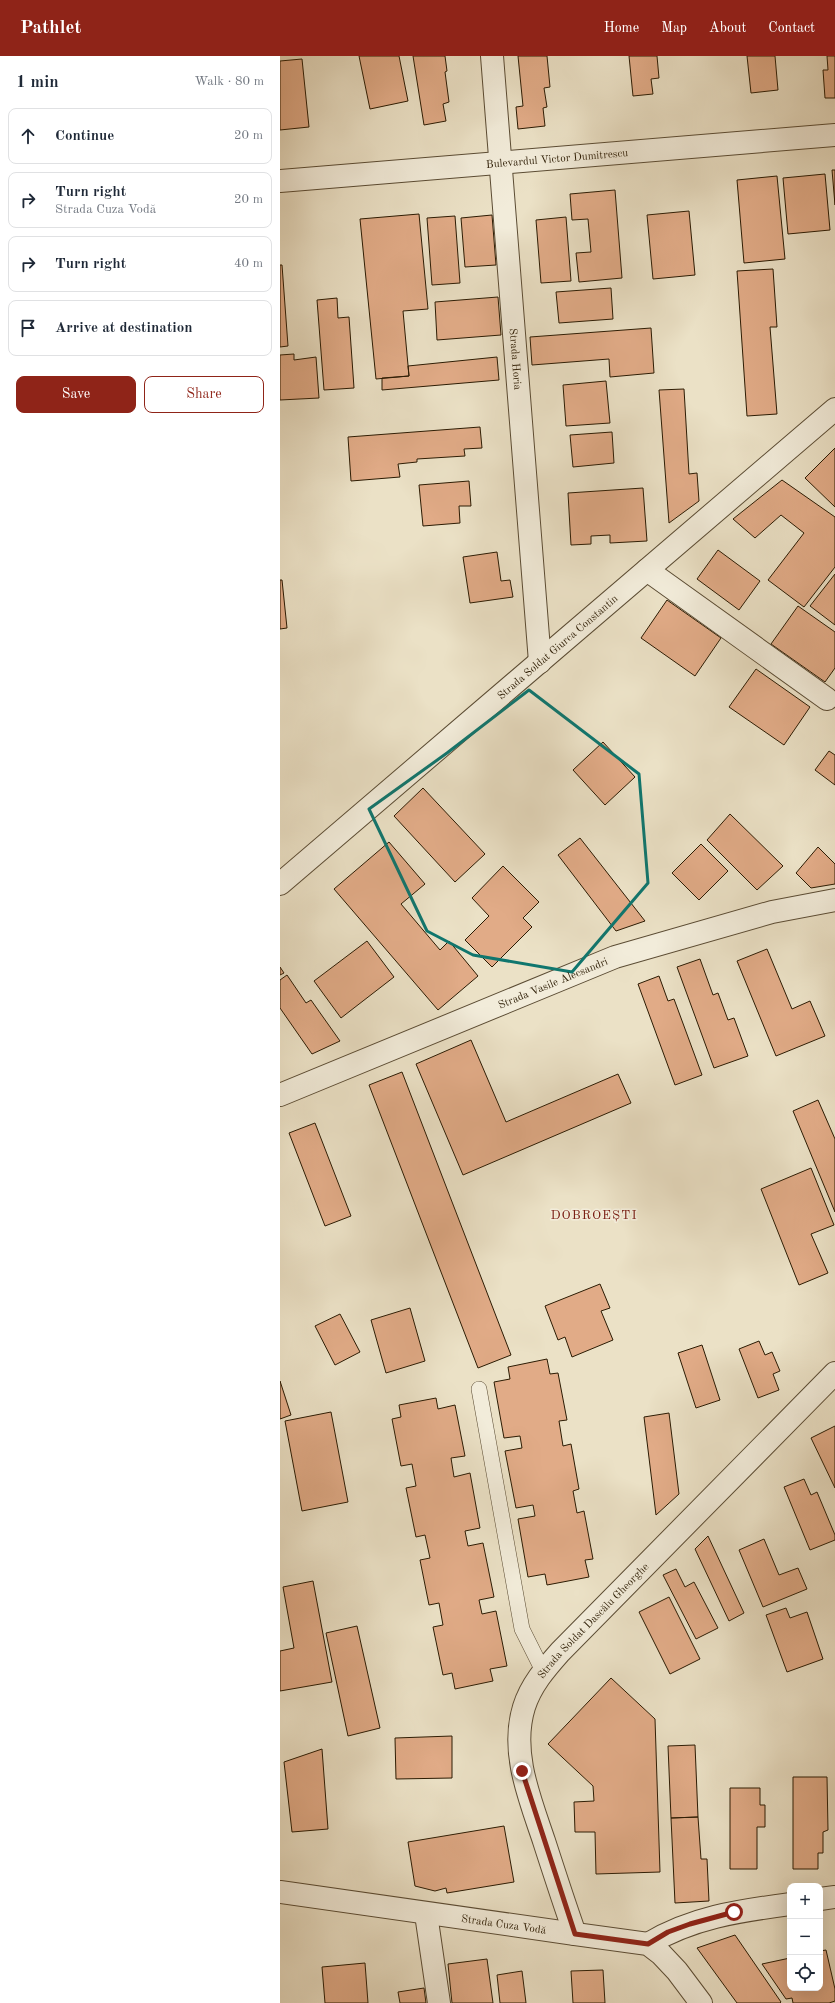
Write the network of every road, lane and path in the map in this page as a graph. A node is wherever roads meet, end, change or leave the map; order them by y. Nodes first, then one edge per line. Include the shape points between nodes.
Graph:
1 (492, 56) edge
2 (835, 134) edge
3 (502, 162) junction
4 (280, 181) edge
5 (835, 409) edge
6 (647, 570) junction
7 (540, 662) junction
8 (827, 699) dead end
9 (280, 884) edge
10 (835, 900) edge
11 (280, 1095) edge
12 (835, 1373) edge
13 (479, 1389) dead end
14 (543, 1671) junction
15 (281, 1888) edge
16 (835, 1897) edge
17 (823, 1899) edge
18 (787, 1904) edge
19 (426, 1914) junction
20 (575, 1934) junction
21 (648, 1944) junction
22 (439, 2003) edge
23 (701, 2003) edge

1 - 3 street, Strada Horia
2 - 3 street, Bulevardul Victor Dumitrescu
3 - 4 street, Bulevardul Victor Dumitrescu
3 - 7 street, Strada Horia
5 - 6 street, Strada Soldat Giurca Constantin
6 - 7 street, Strada Soldat Giurca Constantin
6 - 8 street
7 - 9 street, Strada Soldat Giurca Constantin
10 - 11 street, Strada Vasile Alecsandri via 772,912 614,957
12 - 14 street, Strada Soldat Dascălu Gheorghe
13 - 14 lane via 522,1629
14 - 20 street, Strada Soldat Dascălu Gheorghe via 523,1708 520,1731 522,1771
15 - 19 street, Strada Cuza Vodă
16 - 17 street
18 - 21 street via 734,1912 690,1924 668,1932
19 - 20 street, Strada Cuza Vodă
19 - 22 street
20 - 21 street, Strada Cuza Vodă
21 - 23 street via 677,1971

